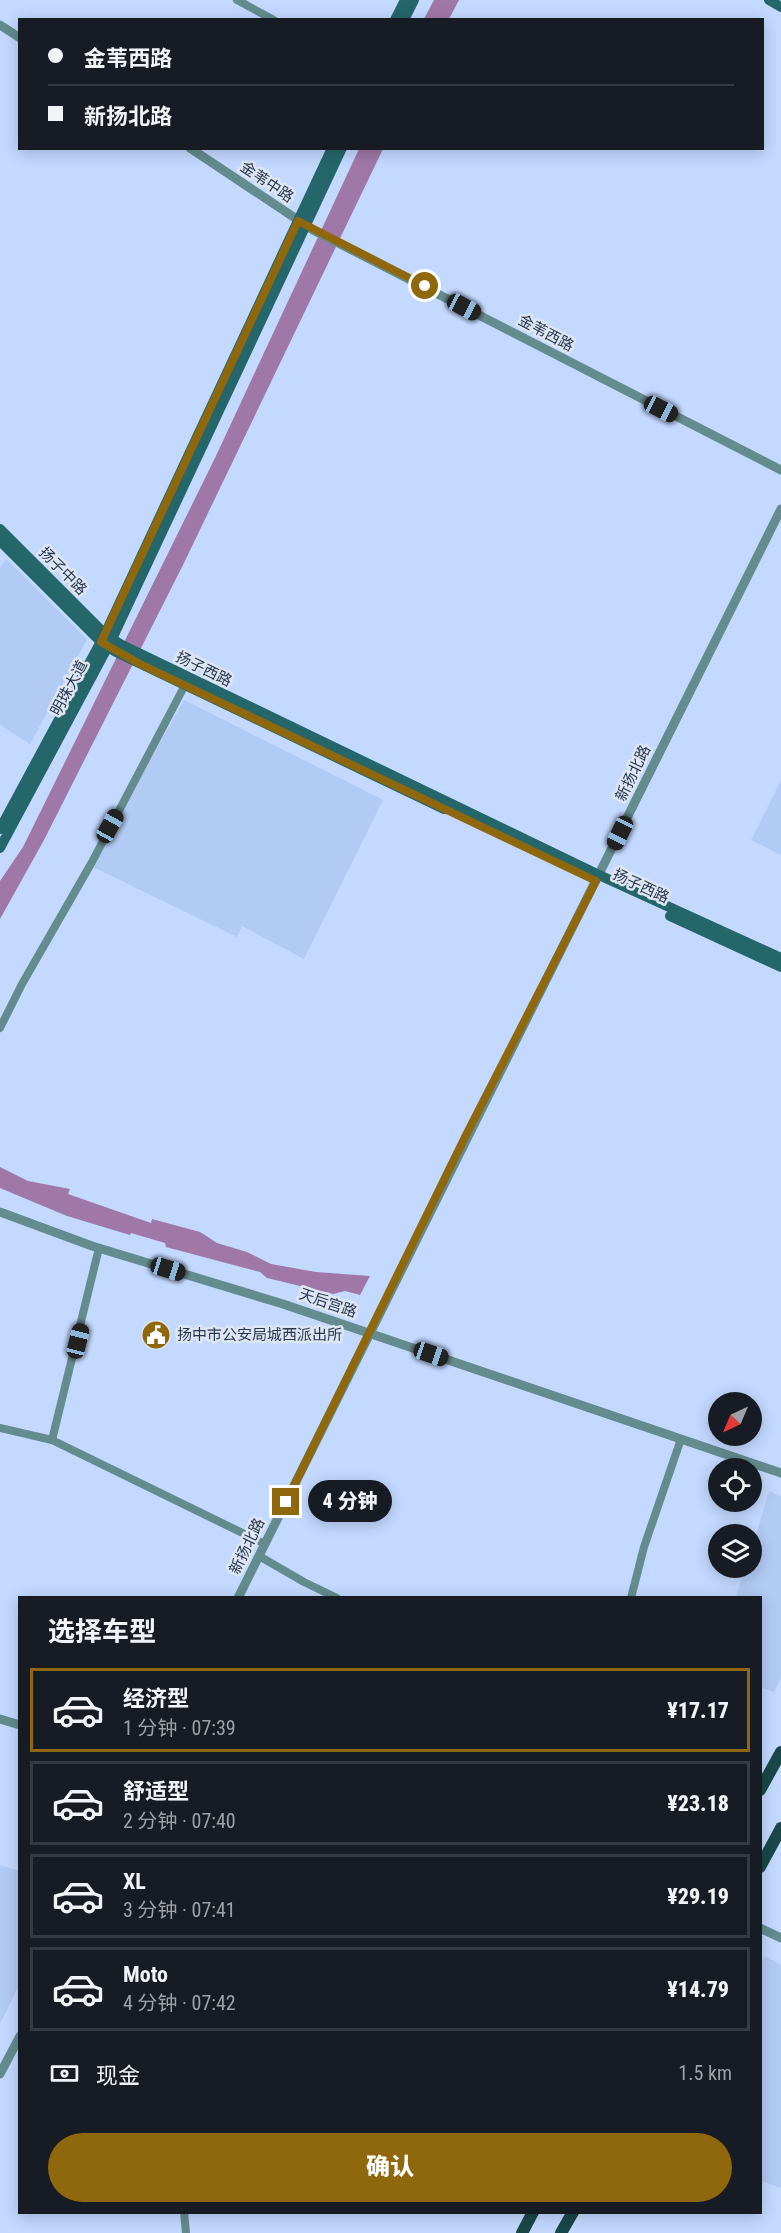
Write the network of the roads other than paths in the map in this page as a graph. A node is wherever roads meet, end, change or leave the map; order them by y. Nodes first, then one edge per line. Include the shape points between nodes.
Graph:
1 (237, 0) edge
2 (405, 0) edge
3 (414, 0) edge
4 (769, 0) edge
5 (781, 7) edge
6 (270, 18) edge
7 (396, 18) edge
8 (405, 18) edge
9 (0, 26) edge
10 (18, 37) edge
11 (193, 150) edge
12 (331, 150) edge
13 (341, 150) edge
14 (306, 226) junction
15 (781, 470) edge
16 (781, 509) edge
17 (0, 529) edge
18 (0, 541) edge
19 (110, 643) junction
20 (143, 661) junction
21 (185, 686) junction
22 (0, 829) edge
23 (0, 848) edge
24 (597, 878) junction
25 (781, 958) edge
26 (781, 967) edge
27 (0, 1028) edge
28 (0, 1212) edge
29 (99, 1248) junction
30 (369, 1333) junction
31 (0, 1428) edge
32 (681, 1439) junction
33 (52, 1440) junction
34 (781, 1473) edge
35 (265, 1544) junction
36 (259, 1556) junction
37 (239, 1596) edge
38 (333, 1596) edge
39 (632, 1596) edge
40 (0, 1719) edge
41 (18, 1724) edge
42 (781, 1752) edge
43 (762, 1786) edge
44 (781, 1828) edge
45 (762, 1863) edge
46 (762, 1929) edge
47 (781, 1938) edge
48 (18, 2040) edge
49 (0, 2074) edge
50 (184, 2214) edge
51 (532, 2214) edge
52 (572, 2214) edge
53 (186, 2233) edge
54 (522, 2233) edge
55 (561, 2233) edge

1 - 6 street
2 - 7 main road
3 - 8 main road
4 - 5 main road
9 - 10 street
11 - 14 street, 金苇中路
12 - 14 main road, 明珠大道
13 - 14 main road, 明珠大道
14 - 15 street, 金苇西路
14 - 19 main road, 明珠大道
16 - 24 street, 新扬北路
17 - 19 main road, 扬子中路
18 - 19 main road, 扬子中路
19 - 20 main road, 扬子西路
19 - 22 main road, 明珠大道
19 - 23 main road, 明珠大道
20 - 21 main road, 扬子西路
20 - 24 main road, 扬子西路
21 - 24 main road, 扬子西路
21 - 27 street
24 - 25 main road, 扬子西路
24 - 26 main road, 扬子西路
24 - 30 street, 新扬北路
28 - 29 street, 天后宫路
29 - 30 street, 天后宫路
29 - 33 street
30 - 32 street, 天后宫路
30 - 35 street, 新扬北路
31 - 33 street
32 - 34 street, 天后宫路
32 - 39 street
33 - 35 street
35 - 36 street, 新扬北路
36 - 37 street, 新扬北路
36 - 38 street
40 - 41 street
42 - 43 main road
44 - 45 main road
46 - 47 street
48 - 49 street
50 - 53 street
51 - 54 main road
52 - 55 main road

